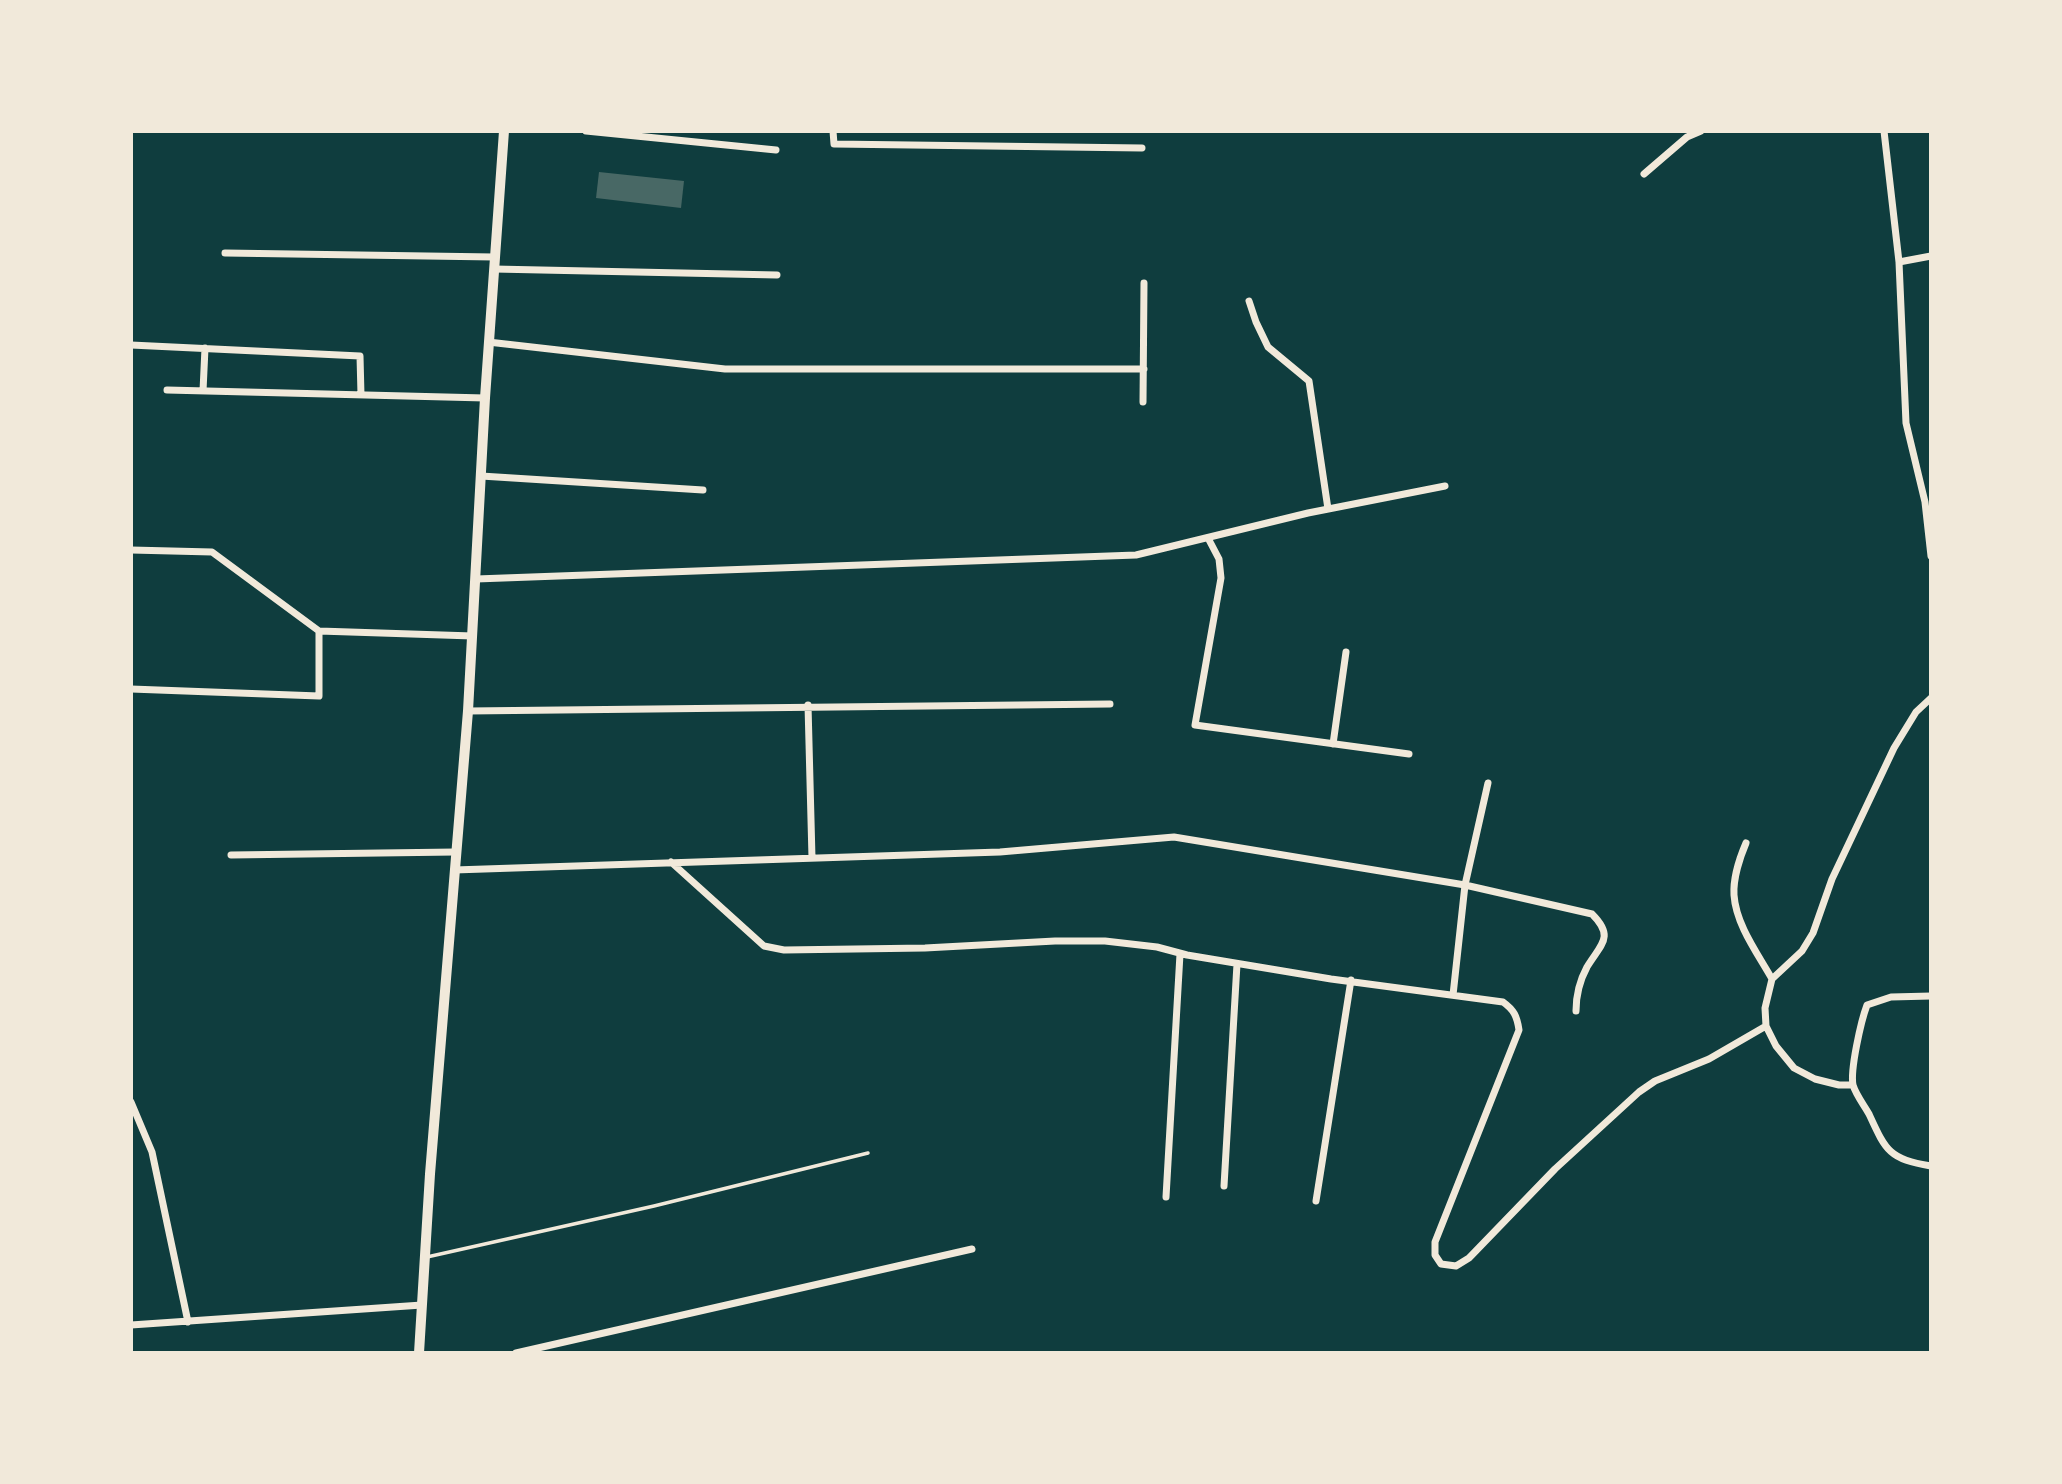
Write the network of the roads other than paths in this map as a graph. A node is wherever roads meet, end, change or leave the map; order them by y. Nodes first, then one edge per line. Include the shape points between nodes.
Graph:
1 (504, 131) edge
2 (586, 131) edge
3 (833, 131) edge
4 (1701, 131) edge
5 (1884, 131) edge
6 (1142, 148) dead end
7 (776, 149) dead end
8 (1644, 174) dead end
9 (225, 253) dead end
10 (1931, 256) edge
11 (494, 257) junction
12 (1899, 262) junction
13 (494, 269) junction
14 (776, 275) dead end
15 (1144, 283) dead end
16 (1250, 301) dead end
17 (488, 342) junction
18 (131, 345) edge
19 (205, 348) junction
20 (1143, 369) junction
21 (167, 390) dead end
22 (203, 391) junction
23 (361, 395) junction
24 (485, 398) junction
25 (1143, 402) dead end
26 (481, 476) junction
27 (1445, 486) dead end
28 (703, 490) dead end
29 (1328, 509) junction
30 (1208, 538) junction
31 (131, 550) edge
32 (1931, 556) edge
33 (476, 579) junction
34 (319, 631) junction
35 (473, 636) junction
36 (1346, 652) dead end
37 (131, 689) edge
38 (1931, 698) edge
39 (1110, 704) dead end
40 (807, 705) junction
41 (468, 711) junction
42 (1333, 744) junction
43 (1409, 754) dead end
44 (1488, 783) dead end
45 (1746, 843) dead end
46 (455, 852) junction
47 (231, 855) dead end
48 (812, 858) junction
49 (671, 862) junction
50 (454, 870) junction
51 (1465, 885) junction
52 (1180, 954) junction
53 (1237, 964) junction
54 (1772, 979) junction
55 (1351, 980) junction
56 (1453, 995) junction
57 (1931, 996) edge
58 (1576, 1011) dead end
59 (1766, 1027) junction
60 (1853, 1085) junction
61 (131, 1102) edge
62 (868, 1153) dead end
63 (1931, 1166) edge
64 (1224, 1186) dead end
65 (1166, 1197) dead end
66 (1316, 1200) dead end
67 (972, 1249) dead end
68 (425, 1257) junction
69 (422, 1305) junction
70 (188, 1321) junction
71 (131, 1325) edge
72 (419, 1353) edge
73 (516, 1353) edge

1 - 11 street
2 - 7 street
3 - 6 street via 834,144
4 - 8 street via 1687,137
5 - 12 street
9 - 11 street
10 - 12 street
11 - 13 street
12 - 32 street via 1906,424 1925,502
13 - 14 street
13 - 17 street
15 - 20 street
16 - 29 street via 1268,347 1309,381
17 - 20 street via 725,369
17 - 24 street
18 - 19 street
19 - 22 street
19 - 23 street via 360,355
20 - 25 street
21 - 22 street
22 - 23 street
23 - 24 street
24 - 26 street
26 - 28 street
26 - 33 street
27 - 29 street
29 - 30 street
30 - 33 street via 1136,555
30 - 42 street via 1219,559 1221,578 1195,725
31 - 34 street via 212,552
33 - 35 street
34 - 35 street
34 - 37 street via 319,696
35 - 41 street
36 - 42 street
38 - 54 street via 1916,712 1894,748 1832,879 1814,933
39 - 40 street
40 - 41 street
40 - 48 street
41 - 46 street
42 - 43 street
44 - 51 street
45 - 54 street via 1734,895 1743,928
46 - 47 street
46 - 50 street
48 - 49 street
48 - 51 street via 1000,852 1174,837
49 - 50 street
49 - 52 street via 764,946 783,950 1105,941
50 - 68 street
51 - 56 street
51 - 58 street via 1577,909 1592,914 1600,923 1605,933 1603,944 1582,979
52 - 53 street
52 - 65 street
53 - 55 street
53 - 64 street
54 - 59 street
55 - 56 street
55 - 66 street
56 - 59 street via 1503,1002 1513,1009 1519,1030 1435,1242 1441,1264 1456,1266 1639,1092
57 - 60 street via 1891,997 1867,1005 1860,1024
59 - 60 street via 1794,1068 1815,1079
60 - 63 street via 1889,1152
61 - 70 street via 152,1152
62 - 68 lane
67 - 73 street
68 - 69 street
69 - 70 street
69 - 72 street
70 - 71 street

